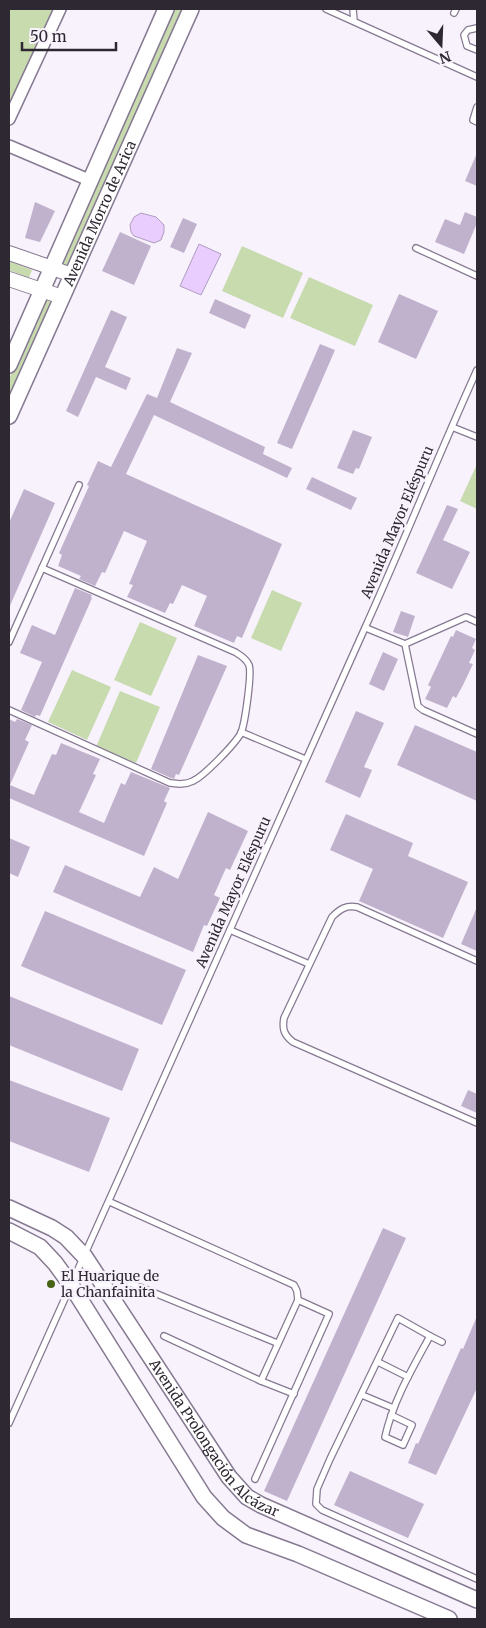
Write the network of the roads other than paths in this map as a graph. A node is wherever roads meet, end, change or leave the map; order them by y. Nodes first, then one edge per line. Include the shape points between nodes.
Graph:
1 (60, 9) edge
2 (165, 9) edge
3 (191, 9) edge
4 (326, 9) edge
5 (353, 9) edge
6 (354, 21) junction
7 (477, 28) edge
8 (477, 50) edge
9 (477, 77) edge
10 (477, 107) edge
11 (9, 119) edge
12 (477, 122) edge
13 (9, 146) edge
14 (89, 180) junction
15 (416, 248) dead end
16 (9, 253) edge
17 (51, 269) junction
18 (72, 275) junction
19 (477, 276) edge
20 (9, 279) edge
21 (42, 291) junction
22 (62, 297) junction
23 (9, 365) edge
24 (477, 370) edge
25 (9, 416) edge
26 (452, 427) junction
27 (477, 437) edge
28 (79, 485) dead end
29 (42, 568) junction
30 (477, 622) edge
31 (366, 628) junction
32 (9, 642) edge
33 (405, 644) junction
34 (9, 710) edge
35 (241, 732) junction
36 (477, 734) edge
37 (306, 759) junction
38 (230, 930) junction
39 (477, 960) edge
40 (309, 964) junction
41 (477, 1123) edge
42 (110, 1202) junction
43 (9, 1208) edge
44 (9, 1231) edge
45 (85, 1256) junction
46 (130, 1284) dead end
47 (71, 1285) junction
48 (298, 1300) junction
49 (164, 1336) dead end
50 (430, 1336) junction
51 (442, 1342) dead end
52 (277, 1343) junction
53 (378, 1362) junction
54 (408, 1377) junction
55 (261, 1381) junction
56 (294, 1394) junction
57 (362, 1395) junction
58 (393, 1408) junction
59 (391, 1415) junction
60 (9, 1423) edge
61 (255, 1479) dead end
62 (477, 1579) edge
63 (477, 1600) edge
64 (449, 1619) edge

1 - 11 street
2 - 14 main road, Avenida Morro de Arica
3 - 18 main road, Avenida Morro de Arica
4 - 6 lane
5 - 6 lane
6 - 9 lane
7 - 8 lane via 468,30 464,35 467,46
10 - 12 lane via 473,120
13 - 14 street
14 - 17 main road, Avenida Morro de Arica
15 - 19 lane
16 - 17 street
17 - 18 street
17 - 21 main road, Avenida Morro de Arica
18 - 22 main road, Avenida Morro de Arica
20 - 21 street
21 - 22 street
21 - 23 main road, Avenida Morro de Arica
22 - 25 main road, Avenida Morro de Arica
24 - 26 lane, Avenida Mayor Eléspuru
26 - 27 lane
26 - 31 lane, Avenida Mayor Eléspuru
28 - 29 lane
29 - 32 lane
29 - 35 lane via 244,658 250,674
30 - 33 lane via 466,616
31 - 33 lane
31 - 37 lane, Avenida Mayor Eléspuru
33 - 36 lane via 418,706
34 - 35 lane via 179,784 199,778
35 - 37 lane
37 - 38 lane, Avenida Mayor Eléspuru
38 - 40 lane
38 - 42 lane, Avenida Mayor Eléspuru
39 - 40 lane via 349,906 339,909 332,917
40 - 41 lane via 284,1018 282,1027 286,1036 293,1042
42 - 45 lane, Avenida Mayor Eléspuru
42 - 48 lane via 294,1285
43 - 45 main road, Avenida Prolongación Alcázar via 52,1228
44 - 47 main road via 40,1247
45 - 47 lane, Avenida Mayor Eléspuru
45 - 63 main road, Avenida Prolongación Alcázar via 229,1477 247,1497
46 - 52 lane
47 - 60 lane, Avenida Mayor Eléspuru
47 - 64 main road via 204,1498 223,1518 246,1535
48 - 52 lane
48 - 56 lane via 329,1314
49 - 55 lane
50 - 51 lane
50 - 53 lane via 398,1318
50 - 54 lane
52 - 55 lane
53 - 54 lane
53 - 57 lane
54 - 58 lane
55 - 56 lane
56 - 61 lane
57 - 58 lane
57 - 62 lane via 320,1482 316,1504 322,1510
58 - 59 lane
59 - 59 lane via 412,1425 403,1445 385,1437

